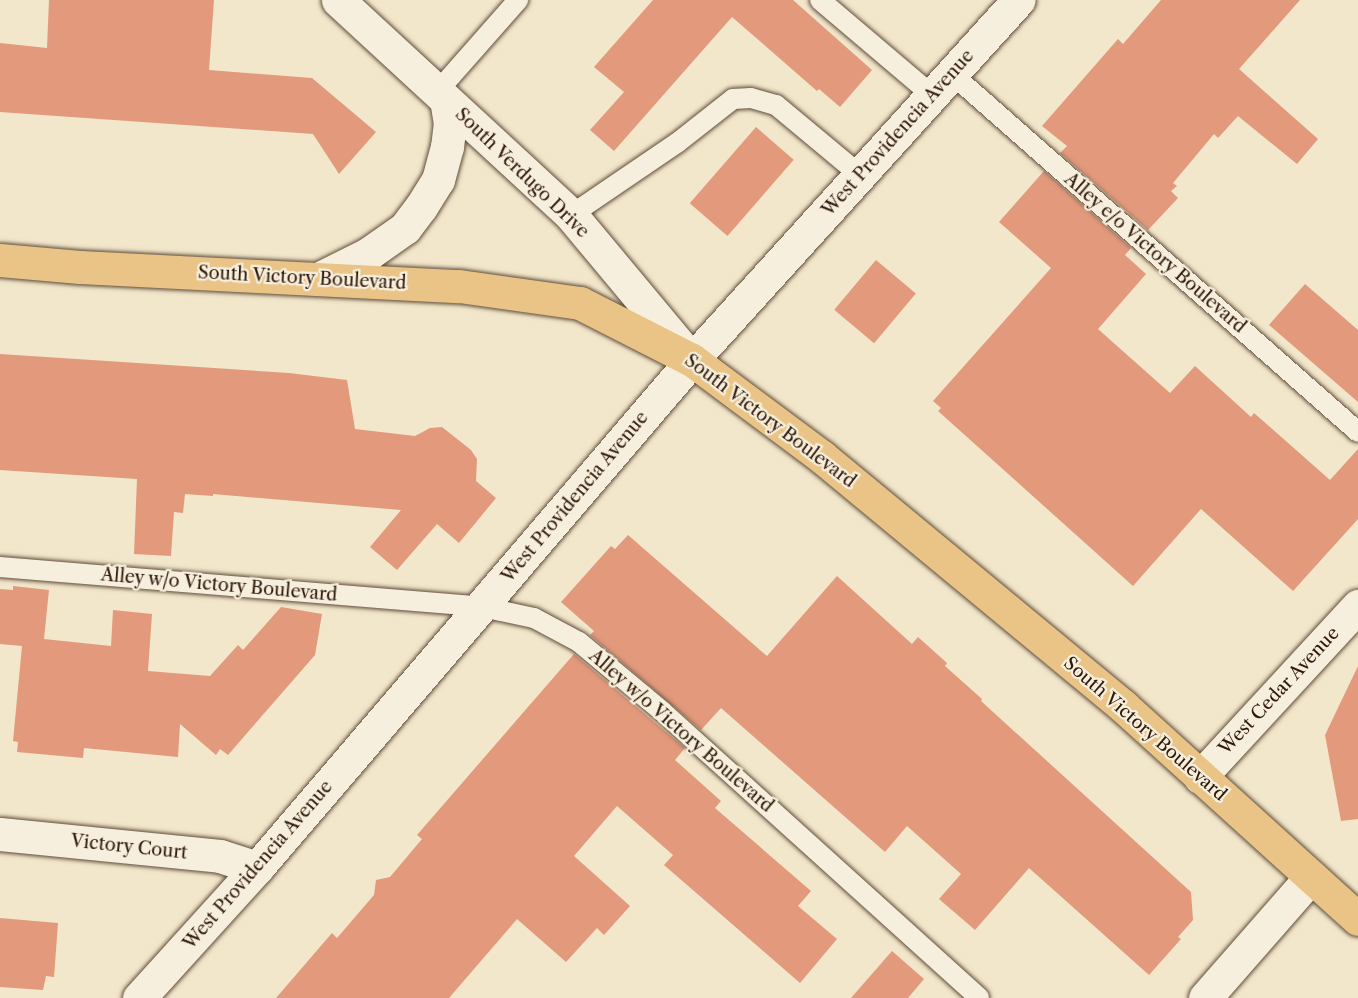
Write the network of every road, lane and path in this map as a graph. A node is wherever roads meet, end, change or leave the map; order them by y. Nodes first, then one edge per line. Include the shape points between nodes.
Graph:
1 (338, 0) edge
2 (518, 0) edge
3 (820, 0) edge
4 (1017, 0) edge
5 (942, 85) junction
6 (441, 96) junction
7 (860, 175) junction
8 (571, 215) junction
9 (0, 260) edge
10 (318, 279) junction
11 (692, 360) junction
12 (1358, 432) edge
13 (0, 567) edge
14 (1358, 606) edge
15 (482, 607) junction
16 (1200, 777) junction
17 (0, 834) edge
18 (257, 868) junction
19 (1311, 877) junction
20 (1358, 919) edge
21 (139, 998) edge
22 (979, 998) edge
23 (1205, 998) edge

1 - 6 street, South Verdugo Drive
2 - 6 lane
3 - 5 lane, Alley e/o Victory Boulevard
4 - 5 street, West Providencia Avenue
5 - 7 street, West Providencia Avenue
5 - 12 lane, Alley e/o Victory Boulevard
6 - 8 street, South Verdugo Drive
6 - 10 street via 450,124 447,147 438,180 422,207 405,228 368,254
7 - 8 lane via 776,105 751,98 734,99
7 - 11 street, West Providencia Avenue
8 - 11 street, South Verdugo Drive
9 - 10 main road, South Victory Boulevard
10 - 11 main road, South Victory Boulevard via 459,286 580,303
11 - 15 street, West Providencia Avenue
11 - 16 main road, South Victory Boulevard via 831,464 1123,706
13 - 15 lane, Alley w/o Victory Boulevard
14 - 16 street, West Cedar Avenue
15 - 18 street, West Providencia Avenue
15 - 22 lane, Alley w/o Victory Boulevard via 534,618 579,642 663,712
16 - 19 main road, South Victory Boulevard
17 - 18 street, Victory Court via 220,856
18 - 21 street, West Providencia Avenue
19 - 20 main road, South Victory Boulevard
19 - 23 street

